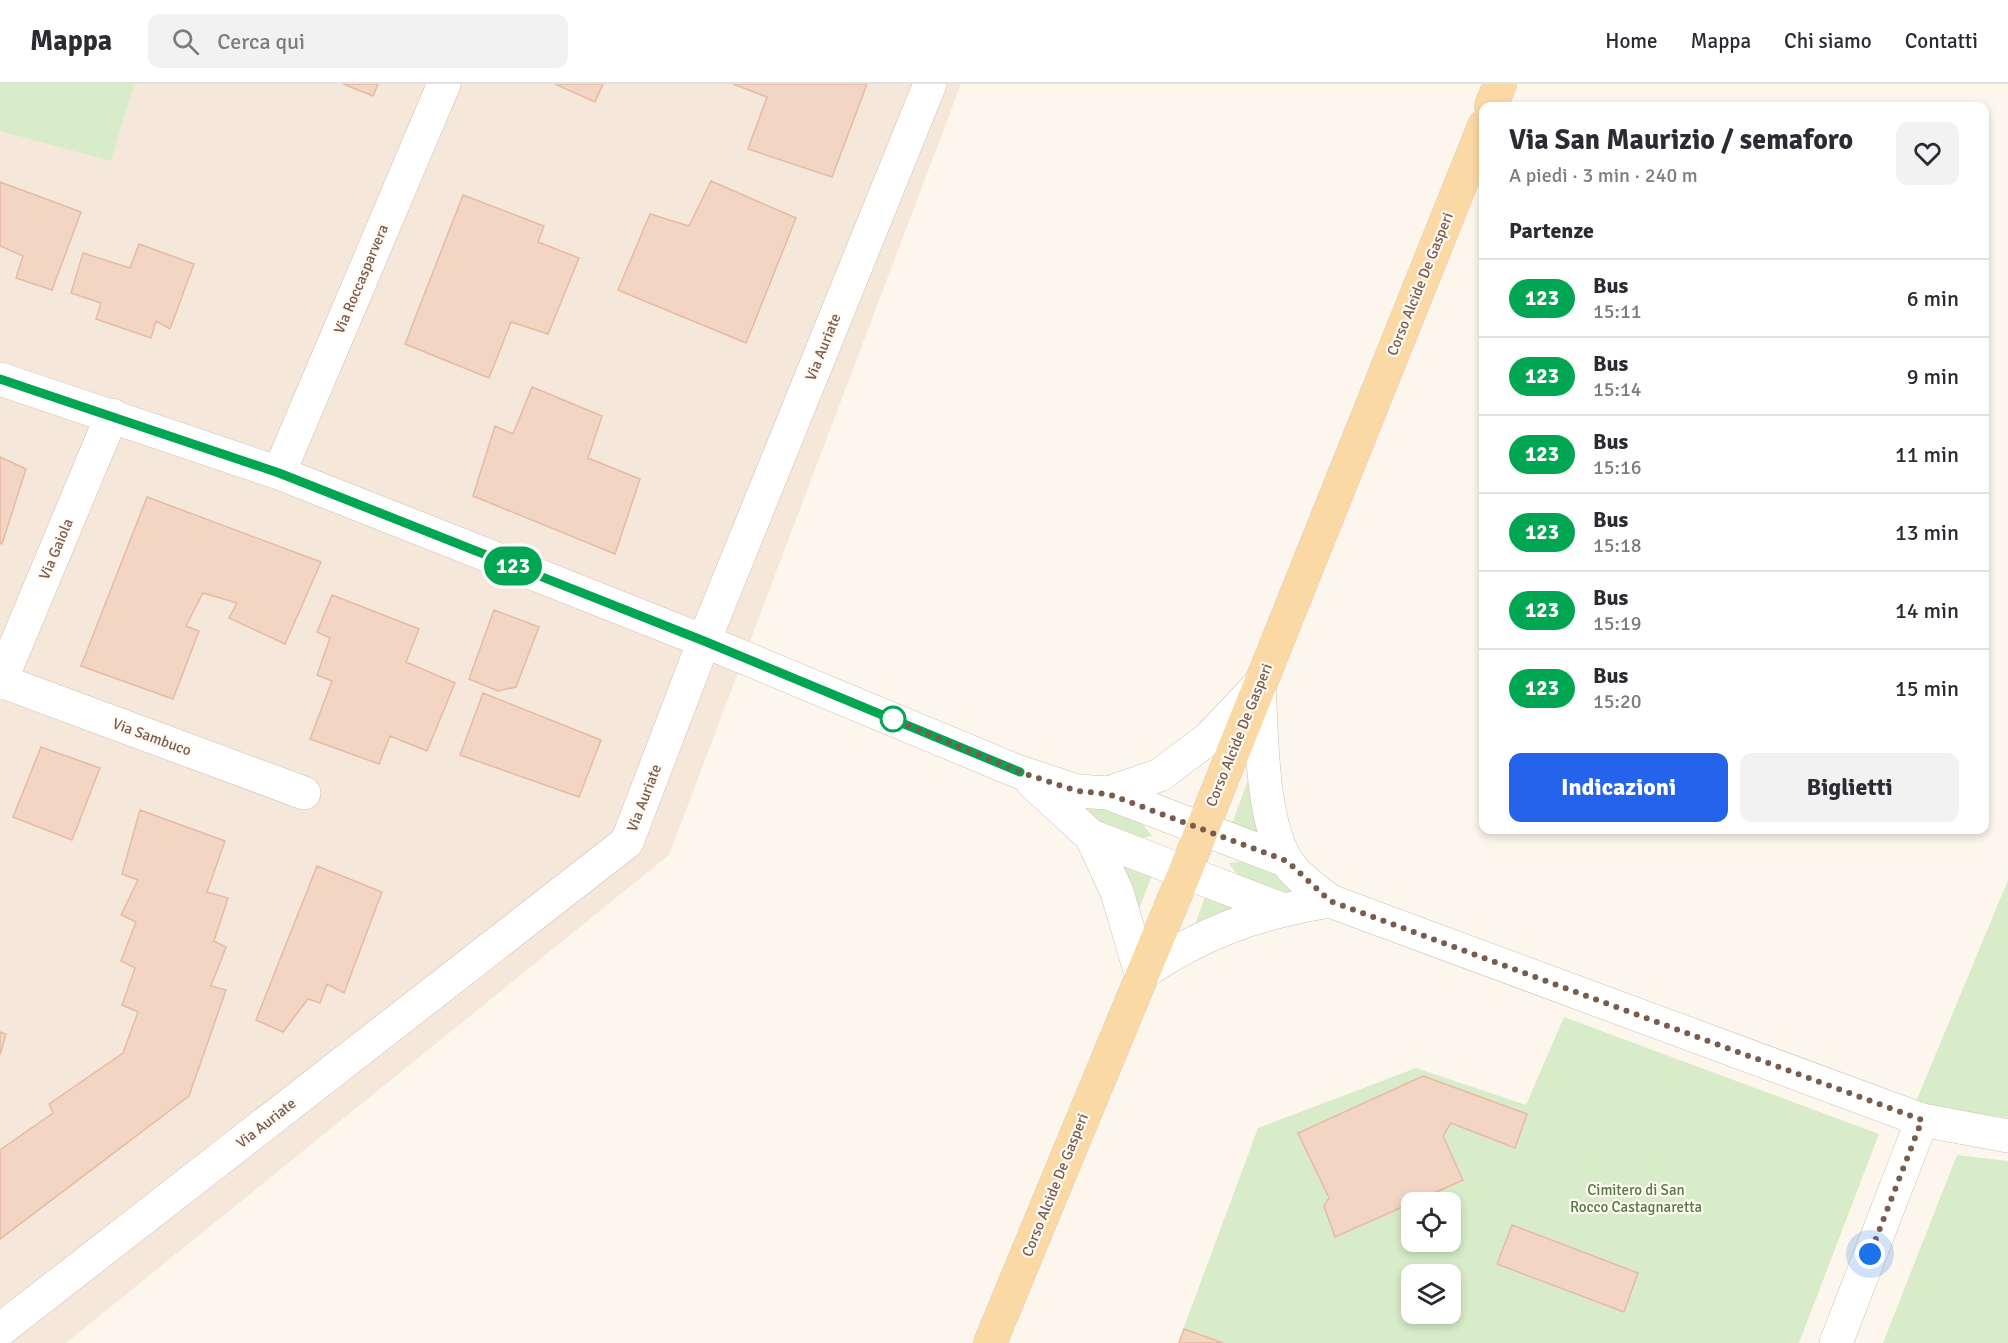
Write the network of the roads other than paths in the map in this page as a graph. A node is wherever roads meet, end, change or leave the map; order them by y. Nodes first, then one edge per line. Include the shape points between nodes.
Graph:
1 (444, 84) edge
2 (930, 84) edge
3 (1500, 84) edge
4 (1493, 102) edge
5 (1479, 138) edge
6 (0, 379) edge
7 (112, 415) junction
8 (279, 473) junction
9 (704, 641) junction
10 (1, 682) edge
11 (1258, 685) junction
12 (1020, 772) junction
13 (304, 793) dead end
14 (1108, 794) junction
15 (1201, 829) junction
16 (1091, 836) junction
17 (1287, 861) junction
18 (1185, 872) junction
19 (1330, 901) junction
20 (1281, 909) junction
21 (1141, 974) junction
22 (1922, 1120) junction
23 (2008, 1136) edge
24 (0, 1330) edge
25 (990, 1343) edge
26 (1836, 1343) edge

1 - 8 street, Via Roccasparvera
2 - 9 street, Via Auriate
3 - 4 main road
5 - 11 main road, Corso Alcide De Gasperi
6 - 7 street
7 - 8 street
7 - 10 street, Via Gaiola
8 - 9 street
9 - 12 street
9 - 24 street, Via Auriate via 627,842
10 - 13 street, Via Sambuco
11 - 14 street via 1209,738 1160,775
11 - 15 main road, Corso Alcide De Gasperi
11 - 17 street via 1266,791
12 - 14 street via 1077,791
12 - 16 street
14 - 15 street
15 - 17 street
15 - 18 main road, Corso Alcide De Gasperi
16 - 18 street
16 - 21 street via 1117,892
17 - 19 street
18 - 20 street
18 - 21 main road, Corso Alcide De Gasperi
19 - 20 street
19 - 22 street
20 - 21 street via 1181,947
21 - 25 main road, Corso Alcide De Gasperi
22 - 23 street
22 - 26 street

